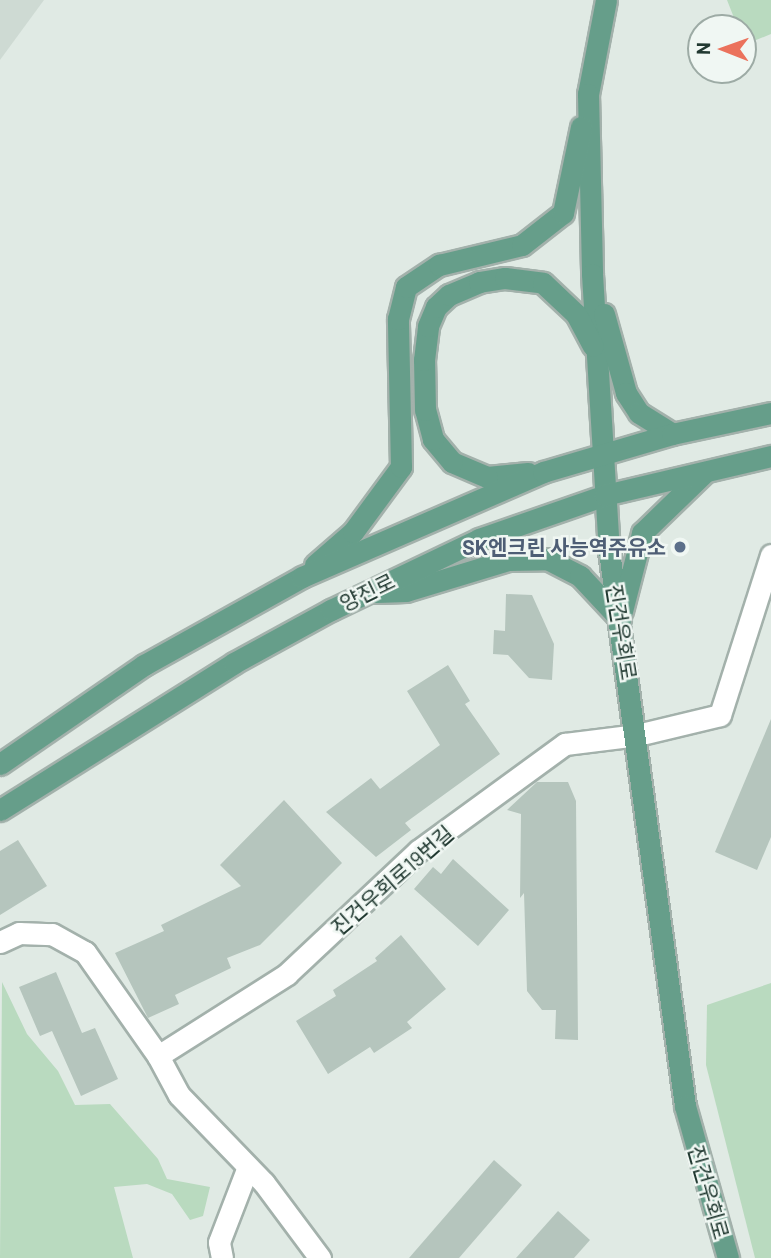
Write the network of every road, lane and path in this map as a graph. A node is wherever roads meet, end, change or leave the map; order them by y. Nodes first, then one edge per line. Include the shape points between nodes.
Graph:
1 (607, 0) edge
2 (588, 94) junction
3 (592, 274) junction
4 (597, 354) junction
5 (771, 413) edge
6 (672, 434) junction
7 (602, 454) junction
8 (771, 456) edge
9 (543, 472) junction
10 (706, 472) junction
11 (605, 495) junction
12 (771, 555) edge
13 (302, 577) junction
14 (367, 592) junction
15 (620, 619) junction
16 (637, 734) junction
17 (0, 764) edge
18 (0, 810) edge
19 (0, 942) edge
20 (158, 1056) junction
21 (248, 1167) junction
22 (222, 1258) edge
23 (320, 1258) edge
24 (728, 1258) edge

1 - 2 main road, 진건우회로
2 - 3 main road, 진건우회로
2 - 13 main road via 562,212 523,246 439,265 406,287 398,319 401,467 353,532
3 - 4 main road, 진건우회로
3 - 6 main road via 626,393 639,413
4 - 7 main road, 진건우회로
4 - 9 main road via 576,314 543,283 505,278 479,282 449,295 428,326 425,410 433,439 453,462 487,477
5 - 6 main road, 양진로
6 - 7 main road, 양진로
7 - 9 main road, 양진로
7 - 11 main road, 진건우회로
8 - 10 main road, 양진로
9 - 13 main road, 양진로
10 - 11 main road, 양진로
10 - 15 main road via 642,533
11 - 14 main road, 양진로 via 479,539
11 - 15 main road, 진건우회로
12 - 16 street, 진건우회로19번길 via 720,715
13 - 17 main road, 양진로 via 145,665
14 - 15 main road via 406,591 508,560 547,559 580,576
14 - 18 main road, 양진로 via 234,663
15 - 16 main road, 진건우회로
16 - 20 street, 진건우회로19번길 via 565,744 418,851 287,974
16 - 24 main road, 진건우회로 via 685,1105
19 - 20 street via 19,933 52,934 85,952
20 - 21 street via 179,1095
21 - 22 street via 219,1242
21 - 23 street

